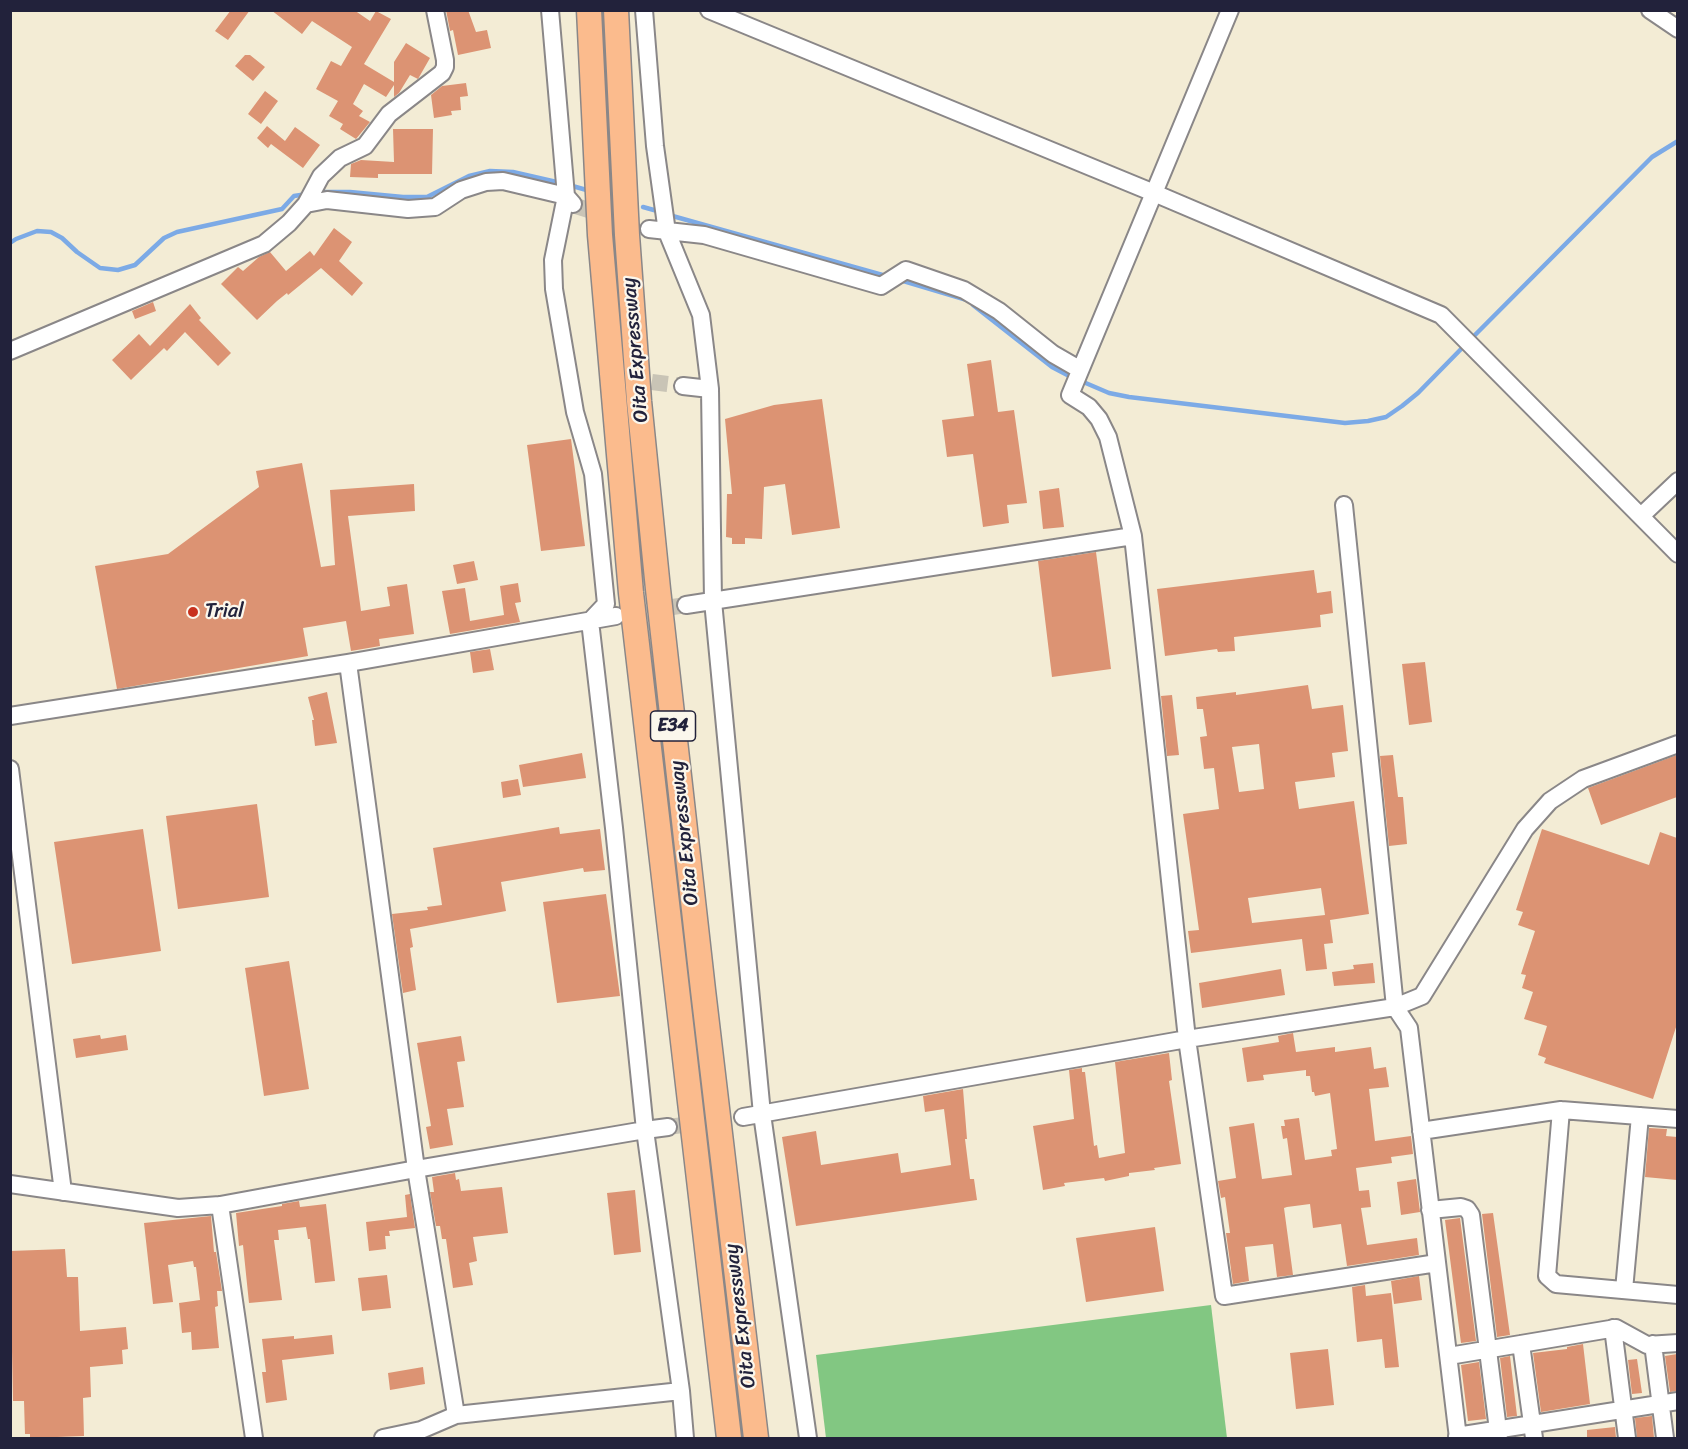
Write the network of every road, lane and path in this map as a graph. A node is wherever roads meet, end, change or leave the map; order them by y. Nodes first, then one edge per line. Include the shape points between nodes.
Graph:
1 (435, 10) edge
2 (550, 10) edge
3 (589, 10) edge
4 (616, 10) edge
5 (644, 10) edge
6 (709, 10) edge
7 (1230, 10) edge
8 (1650, 10) edge
9 (1677, 29) edge
10 (568, 193) junction
11 (1154, 193) junction
12 (309, 198) junction
13 (665, 220) junction
14 (649, 229) dead end
15 (10, 351) edge
16 (1076, 378) junction
17 (683, 386) tunnel mouth
18 (710, 389) junction
19 (1677, 481) edge
20 (1344, 505) dead end
21 (1641, 516) junction
22 (1133, 536) junction
23 (1677, 554) edge
24 (713, 601) junction
25 (686, 605) tunnel mouth
26 (616, 616) tunnel mouth
27 (590, 621) junction
28 (348, 663) junction
29 (10, 716) edge
30 (1677, 744) edge
31 (10, 769) edge
32 (1395, 1006) junction
33 (1187, 1039) junction
34 (1561, 1110) junction
35 (762, 1114) junction
36 (1640, 1116) junction
37 (743, 1117) tunnel mouth
38 (1677, 1119) edge
39 (668, 1128) tunnel mouth
40 (645, 1130) junction
41 (1421, 1131) junction
42 (416, 1169) junction
43 (10, 1184) edge
44 (63, 1192) junction
45 (220, 1205) junction
46 (1431, 1210) junction
47 (1437, 1263) junction
48 (1624, 1290) junction
49 (1677, 1295) edge
50 (1613, 1328) junction
51 (1677, 1343) edge
52 (1521, 1344) junction
53 (1653, 1344) junction
54 (1488, 1350) junction
55 (1449, 1356) junction
56 (681, 1391) junction
57 (1669, 1403) edge
58 (1624, 1410) junction
59 (456, 1415) junction
60 (1533, 1431) edge
61 (1498, 1434) edge
62 (1458, 1437) edge
63 (254, 1438) edge
64 (383, 1438) edge
65 (685, 1438) edge
66 (729, 1438) edge
67 (756, 1438) edge
68 (808, 1438) edge
69 (1627, 1438) edge
70 (1665, 1438) edge

1 - 12 street via 445,60 442,73 389,114 365,146 340,158 321,176
2 - 10 street
3 - 66 highway, Oita Expressway / E34 via 600,235 630,581
4 - 67 highway, Oita Expressway / E34 via 639,401
5 - 13 street
6 - 11 street
7 - 11 street
8 - 9 street
10 - 12 street via 503,181 461,190 435,207 408,209
10 - 27 street via 553,260 554,289 575,412 593,474 606,604
11 - 16 street
11 - 21 street via 1441,315
12 - 15 street via 289,223 264,244
13 - 14 street
13 - 16 street via 881,286 906,270 964,290 999,311 1053,354
13 - 18 street via 701,315
16 - 22 street via 1070,395 1089,407 1108,437
17 - 18 street
18 - 24 street
19 - 21 street
20 - 32 street
21 - 23 street
22 - 24 street
22 - 33 street
24 - 25 street
24 - 35 street
26 - 27 street
27 - 28 street
27 - 40 street
28 - 29 street
28 - 42 street
30 - 32 street via 1593,775 1550,801 1525,829 1422,996
31 - 44 street
32 - 33 street
32 - 41 street via 1409,1028
33 - 35 street
33 - 47 street via 1224,1296
34 - 36 street
34 - 41 street
34 - 48 street via 1547,1275 1556,1284
35 - 37 street
35 - 68 street
36 - 38 street
36 - 48 street
39 - 40 street
40 - 42 street
40 - 56 street
41 - 46 street
42 - 45 street
42 - 59 street
43 - 44 street
44 - 45 street via 178,1208
45 - 63 street
46 - 47 street
46 - 54 street via 1461,1207 1471,1215
47 - 55 street
48 - 49 street
50 - 52 street
50 - 53 street via 1647,1345
50 - 58 street
51 - 53 street
52 - 54 street
52 - 60 street
53 - 57 street
54 - 55 street
54 - 61 street
55 - 62 street
56 - 59 street
56 - 65 street
57 - 58 street
57 - 70 street
58 - 60 street
58 - 69 street
59 - 64 street via 422,1430
60 - 61 street
61 - 62 street

